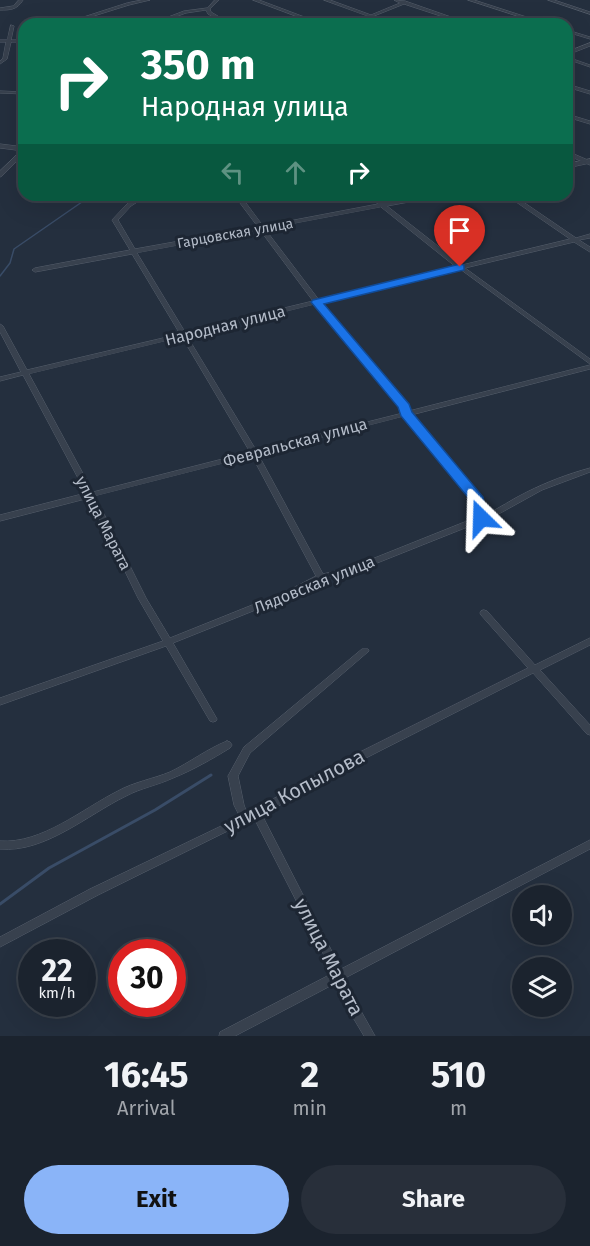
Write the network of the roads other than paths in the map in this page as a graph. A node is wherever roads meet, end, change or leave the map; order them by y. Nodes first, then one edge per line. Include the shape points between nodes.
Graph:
1 (21, 0) edge
2 (148, 0) edge
3 (217, 0) edge
4 (255, 0) edge
5 (326, 0) edge
6 (396, 0) edge
7 (412, 0) edge
8 (470, 0) edge
9 (550, 0) edge
10 (404, 3) junction
11 (0, 9) edge
12 (208, 9) junction
13 (590, 13) edge
14 (371, 16) junction
15 (83, 18) edge
16 (168, 18) edge
17 (218, 18) edge
18 (304, 18) edge
19 (366, 18) edge
20 (376, 18) edge
21 (451, 18) edge
22 (527, 18) edge
23 (12, 26) dead end
24 (573, 33) edge
25 (590, 38) edge
26 (0, 40) edge
27 (8, 41) junction
28 (18, 41) edge
29 (590, 44) edge
30 (573, 53) edge
31 (573, 59) edge
32 (0, 63) edge
33 (590, 66) edge
34 (573, 87) edge
35 (0, 92) edge
36 (18, 93) edge
37 (590, 93) edge
38 (573, 117) edge
39 (590, 123) edge
40 (0, 146) edge
41 (18, 148) edge
42 (573, 155) edge
43 (18, 156) edge
44 (589, 162) edge
45 (573, 165) edge
46 (0, 175) edge
47 (135, 201) edge
48 (241, 201) edge
49 (376, 201) edge
50 (406, 201) edge
51 (518, 201) edge
52 (381, 206) junction
53 (261, 228) junction
54 (590, 236) edge
55 (574, 240) junction
56 (590, 250) edge
57 (132, 252) junction
58 (460, 267) junction
59 (35, 270) dead end
60 (316, 302) junction
61 (0, 326) edge
62 (184, 335) junction
63 (590, 364) edge
64 (25, 373) junction
65 (0, 379) edge
66 (406, 413) junction
67 (254, 453) junction
68 (590, 470) edge
69 (91, 495) junction
70 (0, 518) edge
71 (481, 518) junction
72 (321, 577) junction
73 (484, 613) dead end
74 (590, 641) edge
75 (168, 642) junction
76 (365, 651) dead end
77 (534, 669) junction
78 (0, 702) edge
79 (213, 719) dead end
80 (590, 730) edge
81 (227, 745) dead end
82 (256, 813) junction
83 (245, 818) junction
84 (590, 844) edge
85 (0, 845) edge
86 (0, 942) edge
87 (339, 975) junction
88 (224, 1036) edge
89 (370, 1036) edge

1 - 11 street via 18,7
2 - 15 street
3 - 12 street
4 - 18 street
5 - 14 street
6 - 10 street
7 - 10 street
8 - 22 street
9 - 13 street
10 - 14 street
10 - 21 street
12 - 16 street
12 - 17 street
14 - 19 street
14 - 20 street
23 - 27 street
24 - 25 street
26 - 27 street
27 - 28 street
27 - 32 street via 5,59
29 - 30 street
31 - 33 street
34 - 37 street
35 - 36 street
38 - 39 street
40 - 41 street
42 - 44 street
43 - 46 street
44 - 45 street
47 - 57 street via 115,220
48 - 53 street
49 - 52 street
50 - 52 street, Гарцовская улица
51 - 55 street
52 - 53 street, Гарцовская улица
52 - 58 street
53 - 57 street, Гарцовская улица
53 - 60 street
54 - 55 street, Народная улица
55 - 56 street
55 - 58 street, Народная улица
57 - 59 street, Гарцовская улица
57 - 62 street
58 - 60 street, Народная улица
58 - 63 street
60 - 62 street, Народная улица
60 - 66 street
61 - 64 street, улица Марата
62 - 64 street, Народная улица
62 - 67 street
63 - 66 street, Февральская улица
64 - 65 street, Народная улица
64 - 69 street, улица Марата
66 - 67 street, Февральская улица
66 - 71 street via 478,500
67 - 69 street, Февральская улица
67 - 72 street
68 - 71 street, Лядовская улица via 558,480 497,514
69 - 70 street, Февральская улица
69 - 75 street, улица Марата
71 - 72 street, Лядовская улица via 354,569
72 - 75 street, Лядовская улица
73 - 77 street
74 - 77 street, улица Копылова
75 - 78 street, Лядовская улица
75 - 79 street, улица Марата
76 - 83 street via 247,750 233,776
77 - 80 street
77 - 82 street, улица Копылова
81 - 85 street via 174,775 122,793 39,838 8,847
82 - 83 street, улица Копылова
82 - 87 street, улица Марата
83 - 86 street, улица Копылова
84 - 87 street
87 - 88 street
87 - 89 street, улица Марата via 343,990

